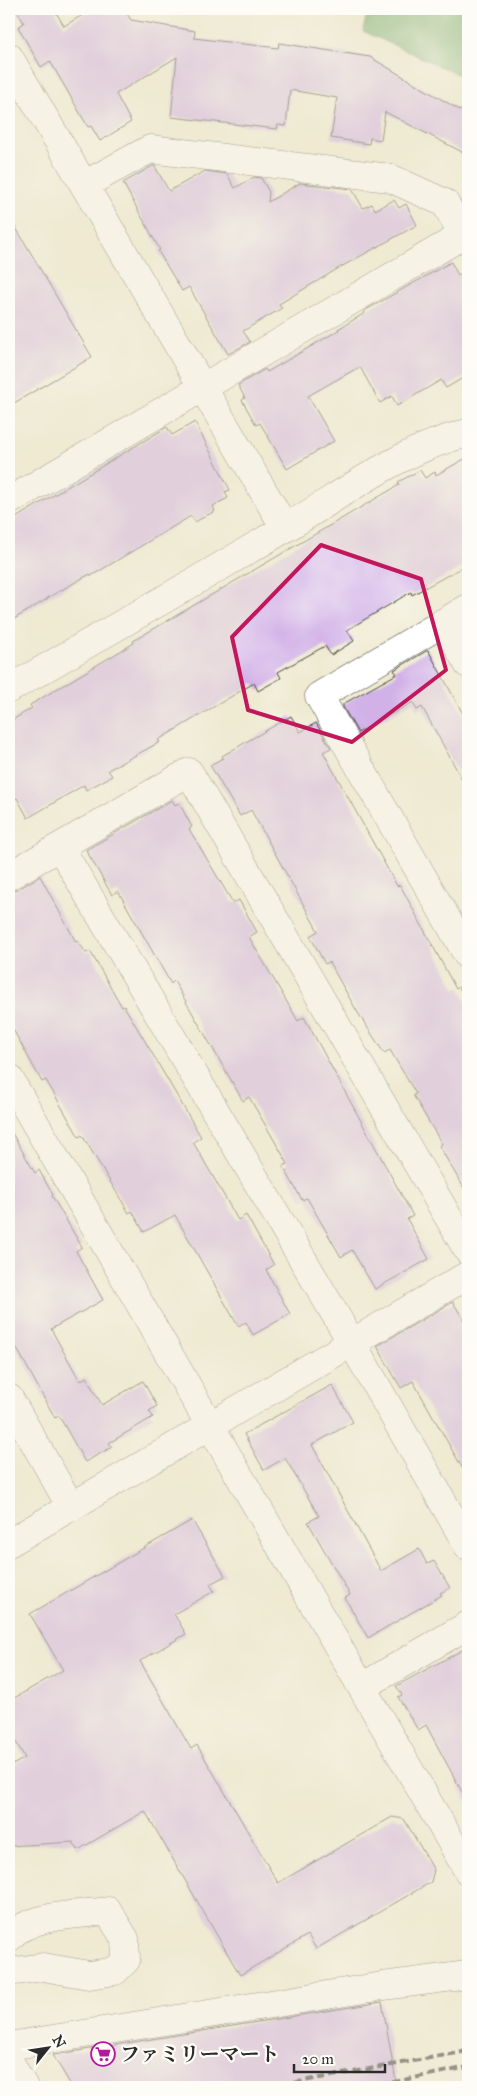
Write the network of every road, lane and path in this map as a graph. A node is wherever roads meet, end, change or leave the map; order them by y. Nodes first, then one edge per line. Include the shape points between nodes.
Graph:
1 (9, 57) edge
2 (84, 185) junction
3 (202, 389) junction
4 (468, 432) edge
5 (9, 501) edge
6 (285, 528) junction
7 (468, 608) edge
8 (444, 622) junction
9 (468, 664) edge
10 (9, 689) edge
11 (60, 847) junction
12 (9, 876) edge
13 (468, 956) edge
14 (9, 1078) edge
15 (468, 1251) edge
16 (468, 1275) edge
17 (352, 1343) junction
18 (9, 1398) edge
19 (211, 1426) junction
20 (71, 1507) junction
21 (9, 1543) edge
22 (468, 1546) edge
23 (468, 1625) edge
24 (362, 1687) junction
25 (468, 1871) edge
26 (9, 1938) edge
27 (9, 1972) edge
28 (468, 1975) edge
29 (9, 2046) edge
30 (9, 2061) edge
31 (24, 2087) edge

1 - 2 street
2 - 3 street
2 - 3 street via 150,149 390,178 445,203 464,235
3 - 5 street
3 - 6 street
4 - 6 street via 404,456
6 - 10 street
7 - 8 street
8 - 9 street
8 - 13 street via 319,696
11 - 12 street
11 - 15 street via 189,772
11 - 17 street
14 - 19 street
16 - 17 street
17 - 19 street
17 - 22 street
18 - 20 street
19 - 20 street
19 - 24 street
20 - 21 street
23 - 24 street
24 - 25 street
26 - 27 street via 16,1930 36,1921 108,1911 125,1939 126,1960 114,1971 89,1975 43,1967
28 - 29 street
30 - 31 street

